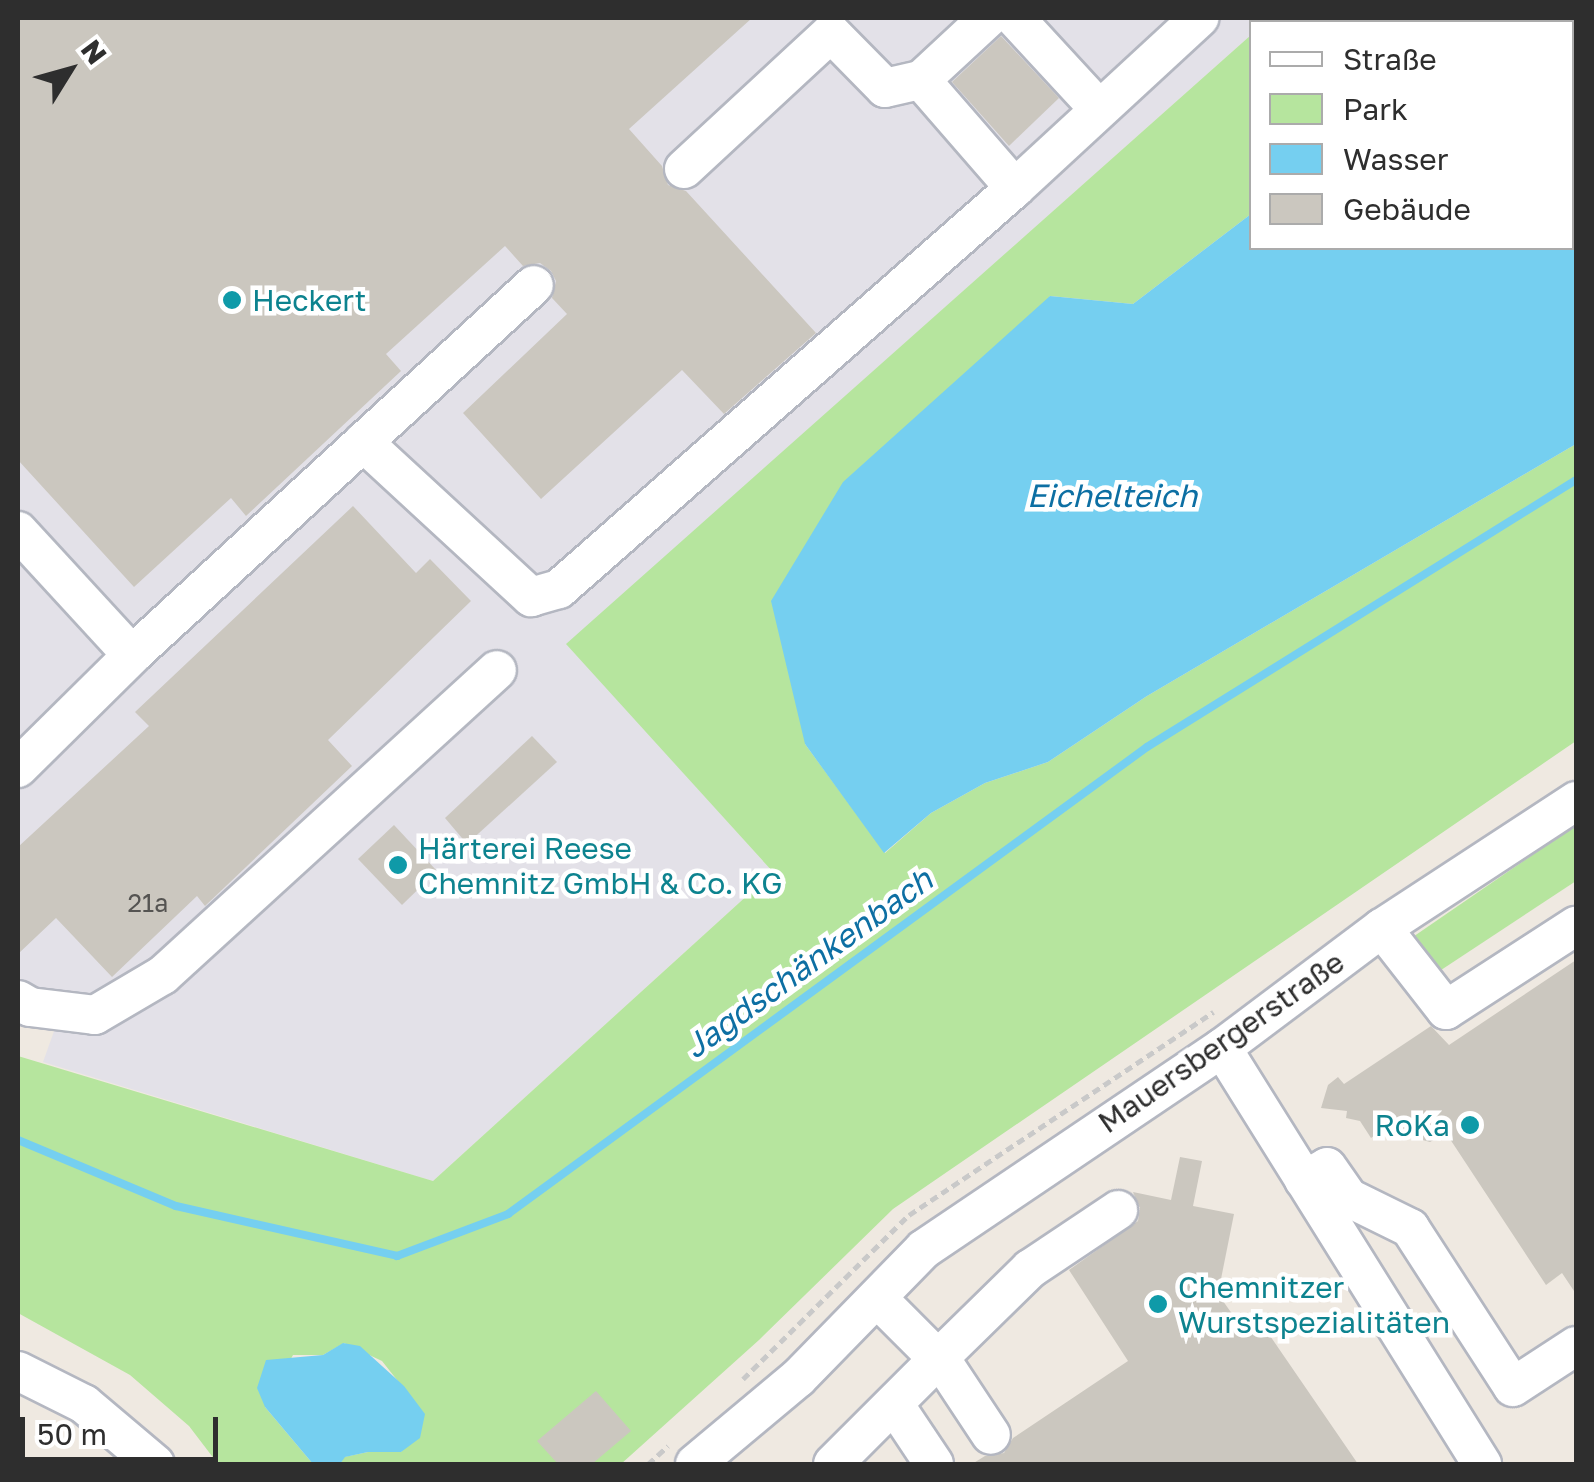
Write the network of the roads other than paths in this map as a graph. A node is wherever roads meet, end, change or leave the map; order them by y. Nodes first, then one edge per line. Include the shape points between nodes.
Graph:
1 (988, 18) edge
2 (1015, 18) edge
3 (1199, 18) edge
4 (830, 25) edge
5 (921, 80) junction
6 (1100, 110) junction
7 (684, 169) dead end
8 (1015, 188) junction
9 (534, 284) dead end
10 (363, 442) junction
11 (18, 532) edge
12 (132, 656) junction
13 (497, 670) dead end
14 (18, 768) edge
15 (1576, 801) edge
16 (1576, 926) edge
17 (1382, 928) junction
18 (18, 1000) edge
19 (1222, 1048) junction
20 (1304, 1180) junction
21 (1118, 1210) dead end
22 (879, 1300) junction
23 (1576, 1346) edge
24 (939, 1359) junction
25 (18, 1370) edge
26 (894, 1404) junction
27 (990, 1435) dead end
28 (155, 1464) edge
29 (695, 1464) edge
30 (832, 1464) edge
31 (934, 1464) edge
32 (1482, 1464) edge

1 - 5 street
2 - 6 street
3 - 6 street
4 - 5 street via 885,88
4 - 7 street
5 - 8 street
6 - 8 street
8 - 10 street via 559,589 531,596
9 - 10 street
10 - 12 street
11 - 12 street
12 - 14 street
13 - 18 street via 164,974 95,1015
15 - 17 street, Mauersbergerstraße
16 - 17 street via 1446,1010
17 - 19 street, Mauersbergerstraße
19 - 20 street
19 - 22 street, Mauersbergerstraße via 924,1249
20 - 23 street via 1327,1167 1349,1198 1410,1228 1513,1387
20 - 32 street
21 - 24 street via 1030,1269
22 - 24 street
22 - 29 street, Mauersbergerstraße
24 - 26 street
24 - 27 street
25 - 28 street via 84,1404
26 - 30 street
26 - 31 street

